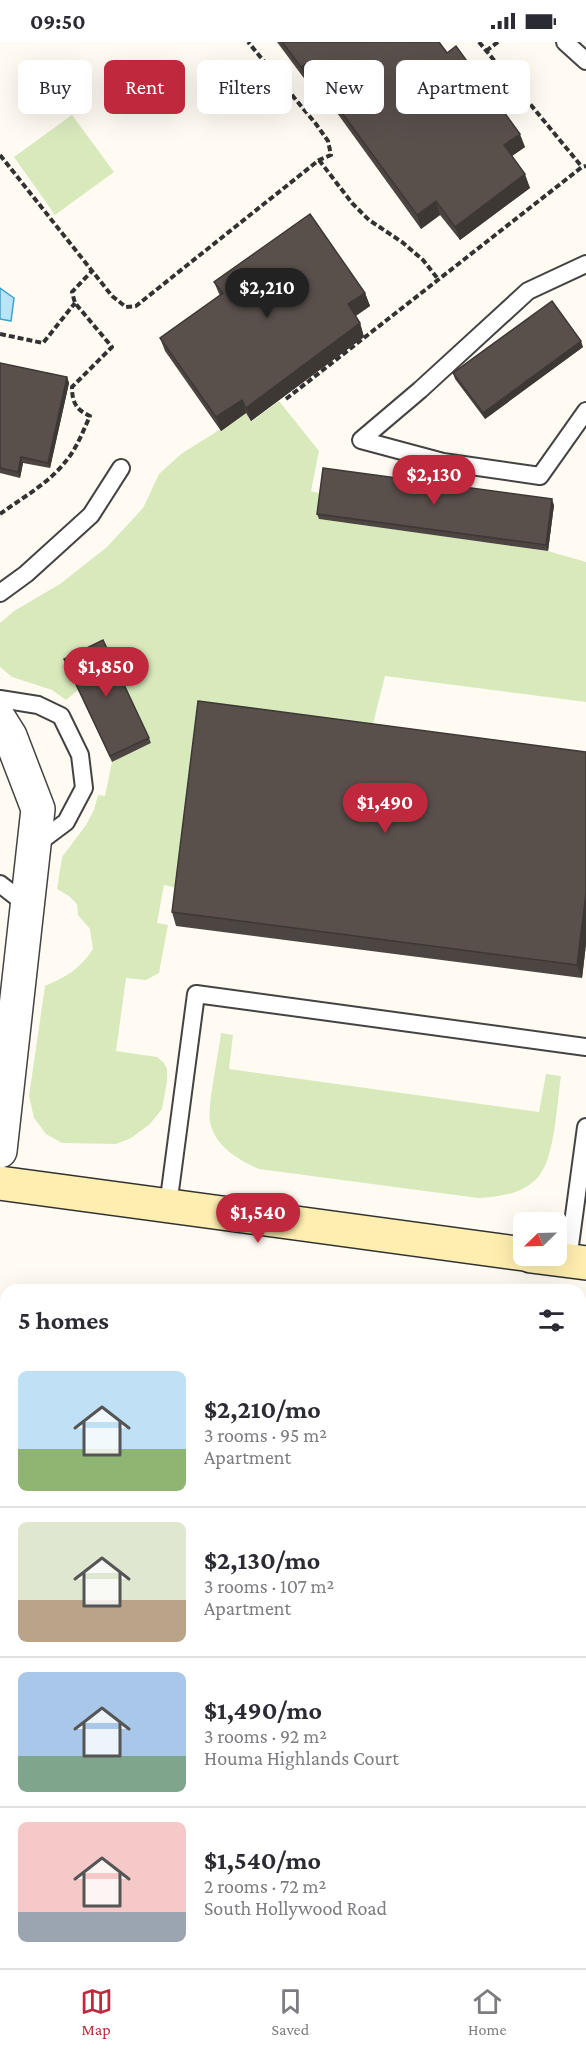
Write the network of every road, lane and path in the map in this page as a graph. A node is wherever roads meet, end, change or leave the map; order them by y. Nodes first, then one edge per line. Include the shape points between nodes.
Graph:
1 (248, 42) edge
2 (479, 42) edge
3 (498, 42) edge
4 (565, 42) edge
5 (486, 51) junction
6 (586, 61) edge
7 (0, 155) edge
8 (319, 160) junction
9 (584, 167) edge
10 (586, 264) edge
11 (92, 271) junction
12 (438, 279) junction
13 (75, 303) junction
14 (0, 334) edge
15 (286, 399) edge
16 (586, 411) edge
17 (122, 468) dead end
18 (0, 514) edge
19 (0, 593) edge
20 (0, 699) edge
21 (0, 720) edge
22 (33, 847) junction
23 (0, 884) edge
24 (27, 905) junction
25 (586, 1047) edge
26 (586, 1127) edge
27 (0, 1150) edge
28 (0, 1183) edge
29 (168, 1206) junction
30 (513, 1253) edge
31 (577, 1262) edge

1 - 8 path via 328,141 331,155
2 - 5 path
3 - 5 path
4 - 6 lane
5 - 9 path
7 - 11 path
8 - 11 path via 136,306 126,307 112,296
8 - 12 path via 369,220 402,242
9 - 12 path
10 - 16 lane via 528,291 361,440 443,462 540,476
11 - 13 path via 72,292
12 - 15 path
13 - 14 path via 43,343
13 - 18 path via 112,347 72,387 72,399 81,412 90,416 66,462
17 - 19 lane via 91,515
20 - 22 lane via 38,705 61,716 80,755 84,788 66,822
21 - 22 street via 38,809
22 - 24 street
23 - 24 lane
24 - 27 street
25 - 29 lane via 196,994
26 - 31 lane
28 - 29 street
29 - 30 street

